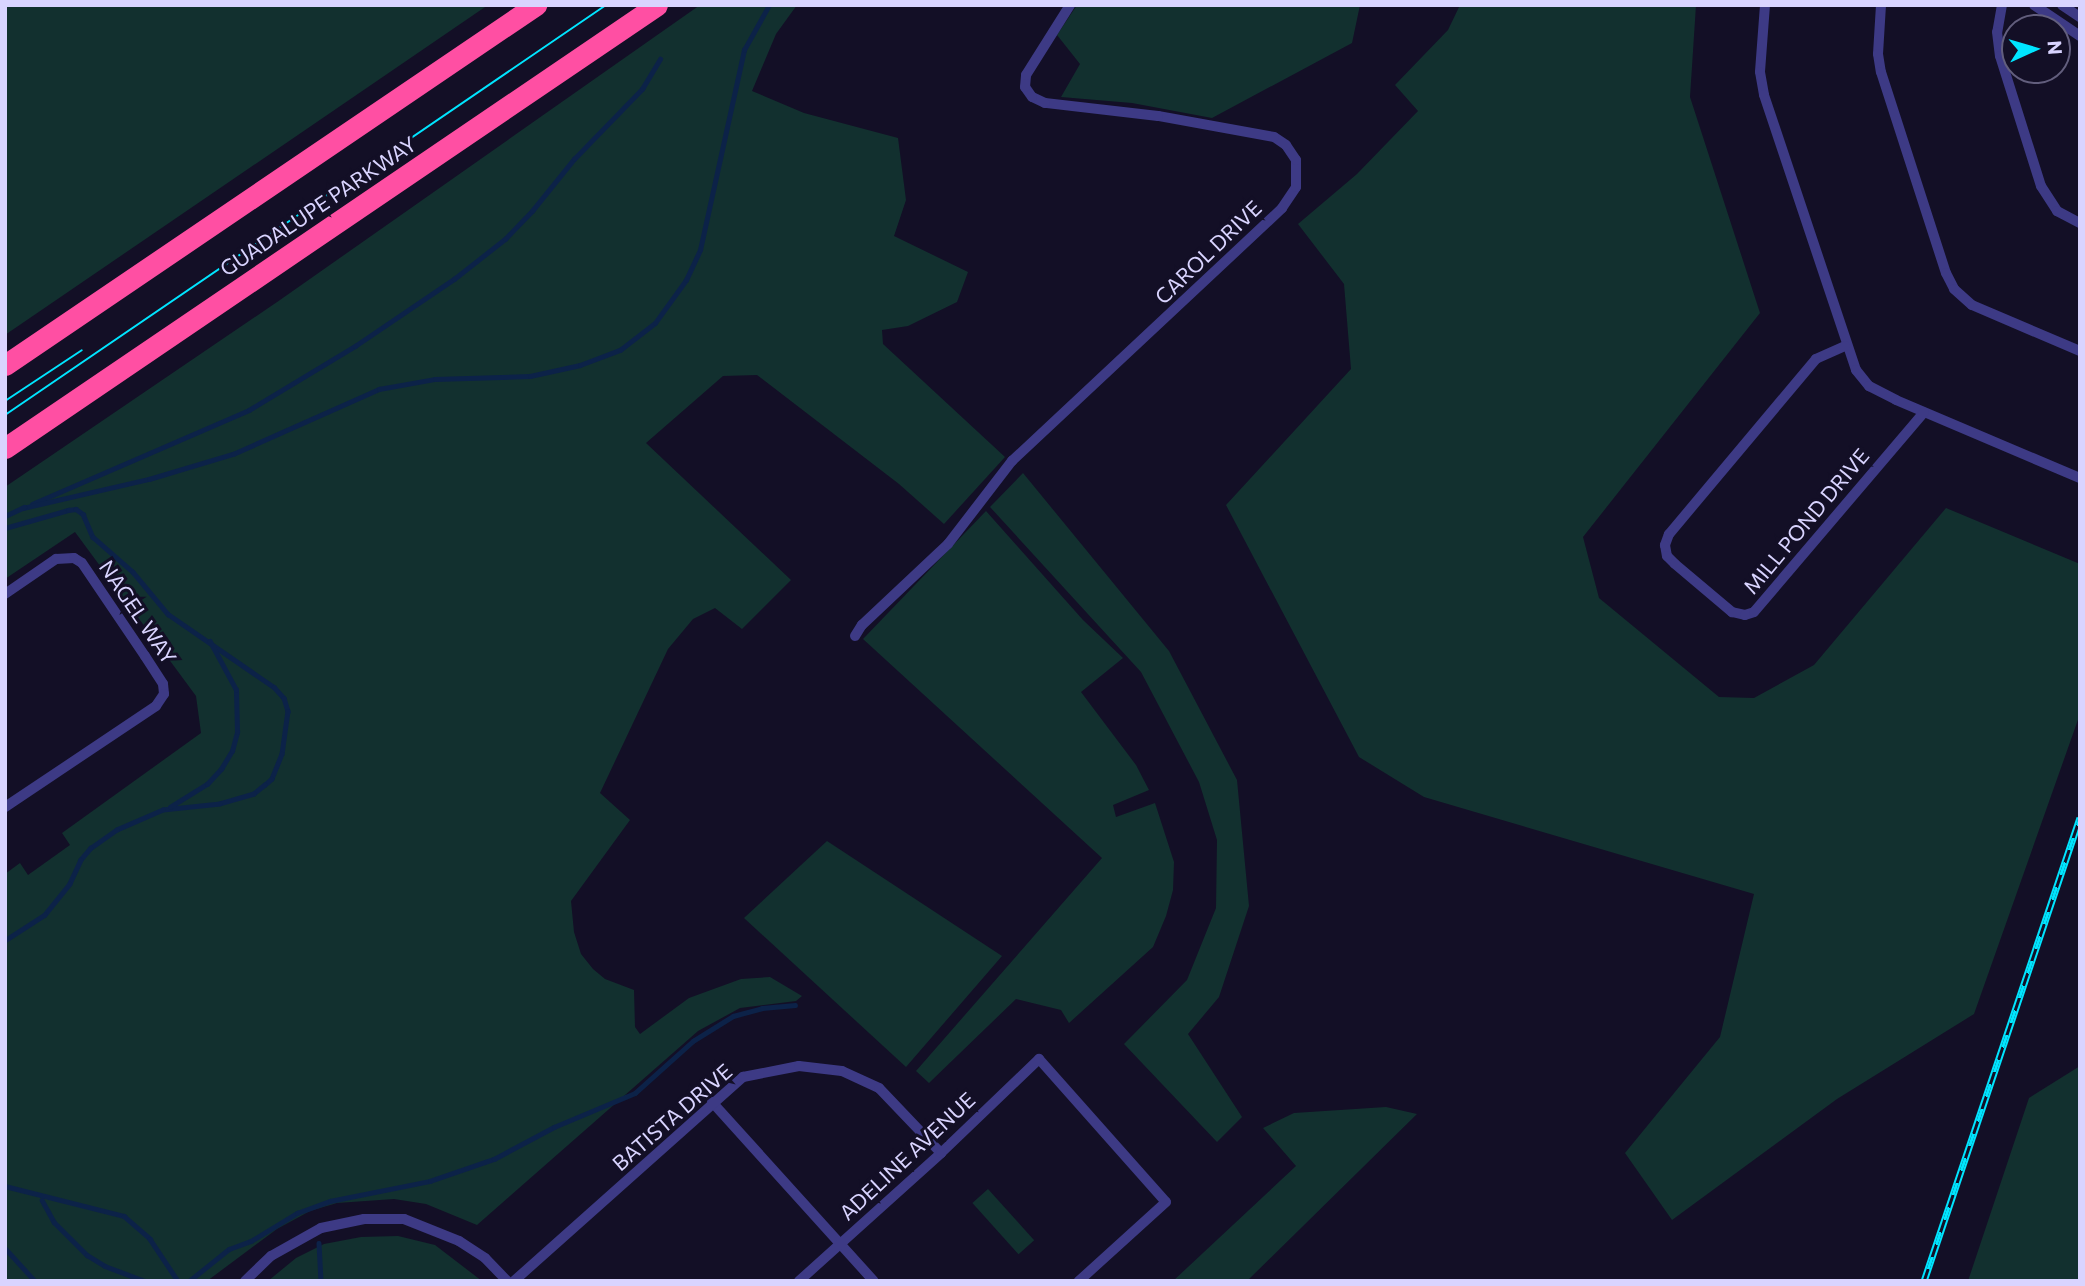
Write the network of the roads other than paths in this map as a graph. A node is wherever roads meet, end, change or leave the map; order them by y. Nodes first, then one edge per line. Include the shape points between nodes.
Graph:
1 (536, 5) edge
2 (657, 5) edge
3 (1070, 5) edge
4 (1765, 5) edge
5 (1881, 5) edge
6 (2002, 5) edge
7 (2034, 5) edge
8 (2062, 5) edge
9 (2080, 17) edge
10 (2080, 36) edge
11 (2080, 223) edge
12 (1845, 346) junction
13 (2080, 351) edge
14 (5, 365) edge
15 (1924, 412) junction
16 (5, 448) edge
17 (2080, 478) edge
18 (5, 594) edge
19 (855, 636) dead end
20 (7, 803) edge
21 (712, 1102) junction
22 (941, 1153) junction
23 (841, 1244) junction
24 (245, 1281) edge
25 (508, 1281) edge
26 (514, 1281) edge
27 (799, 1281) edge
28 (874, 1281) edge
29 (1079, 1281) edge

1 - 14 highway, GUADALUPE PARKWAY
2 - 16 highway, GUADALUPE PARKWAY
3 - 19 street, CAROL DRIVE via 1026,75 1025,87 1035,100 1274,137 1296,160 1296,187 1282,208 1012,461 947,544
4 - 12 street via 1762,86
5 - 13 street via 1881,72 1954,289 1983,310
6 - 11 street via 1997,32 2000,56 2041,186 2057,211
7 - 10 street
8 - 9 street
12 - 15 street via 1869,386
12 - 15 street, MILL POND DRIVE via 1816,359 1669,534 1667,556 1732,612 1754,612
15 - 17 street
18 - 20 street, NAGEL WAY via 56,559 71,557 82,563 163,684 164,694 156,706
21 - 22 street, BATISTA DRIVE via 743,1077 770,1070 799,1066 842,1071 879,1088
21 - 23 street
21 - 26 street, BATISTA DRIVE
22 - 23 street, ADELINE AVENUE
22 - 29 street, ADELINE AVENUE via 1039,1059 1166,1202
23 - 27 street, ADELINE AVENUE
23 - 28 street
24 - 25 street via 271,1256 321,1228 364,1219 404,1219 451,1237 485,1258

